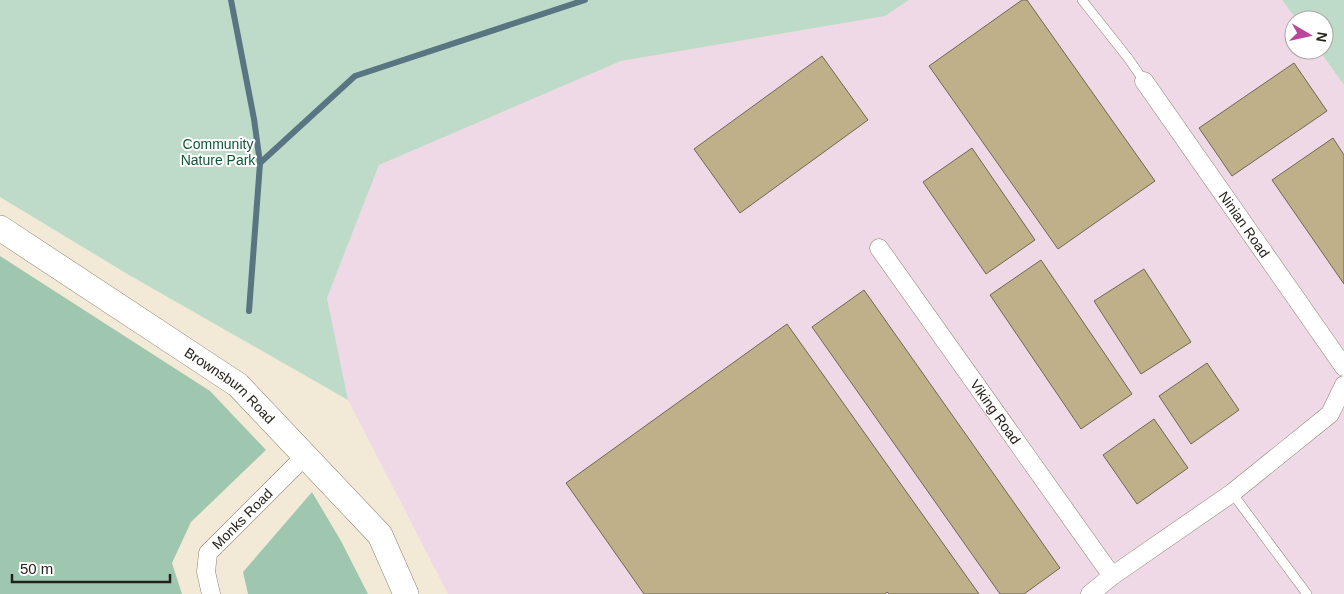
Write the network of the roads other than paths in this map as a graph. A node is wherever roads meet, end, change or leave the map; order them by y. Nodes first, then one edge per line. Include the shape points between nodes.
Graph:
1 (1082, 0) edge
2 (1144, 81) joint
3 (0, 228) edge
4 (878, 248) dead end
5 (1344, 367) edge
6 (1344, 385) edge
7 (305, 456) junction
8 (1232, 493) junction
9 (1112, 576) junction
10 (211, 594) edge
11 (406, 594) edge
12 (1090, 594) edge
13 (1307, 594) edge

1 - 2 lane
2 - 5 street, Ninian Road
3 - 7 main road, Brownsburn Road via 238,386
4 - 9 street, Viking Road
6 - 8 street via 1330,414
7 - 10 street, Monks Road via 208,553 206,572
7 - 11 main road, Brownsburn Road via 380,535
8 - 9 street
8 - 13 lane
9 - 12 street

